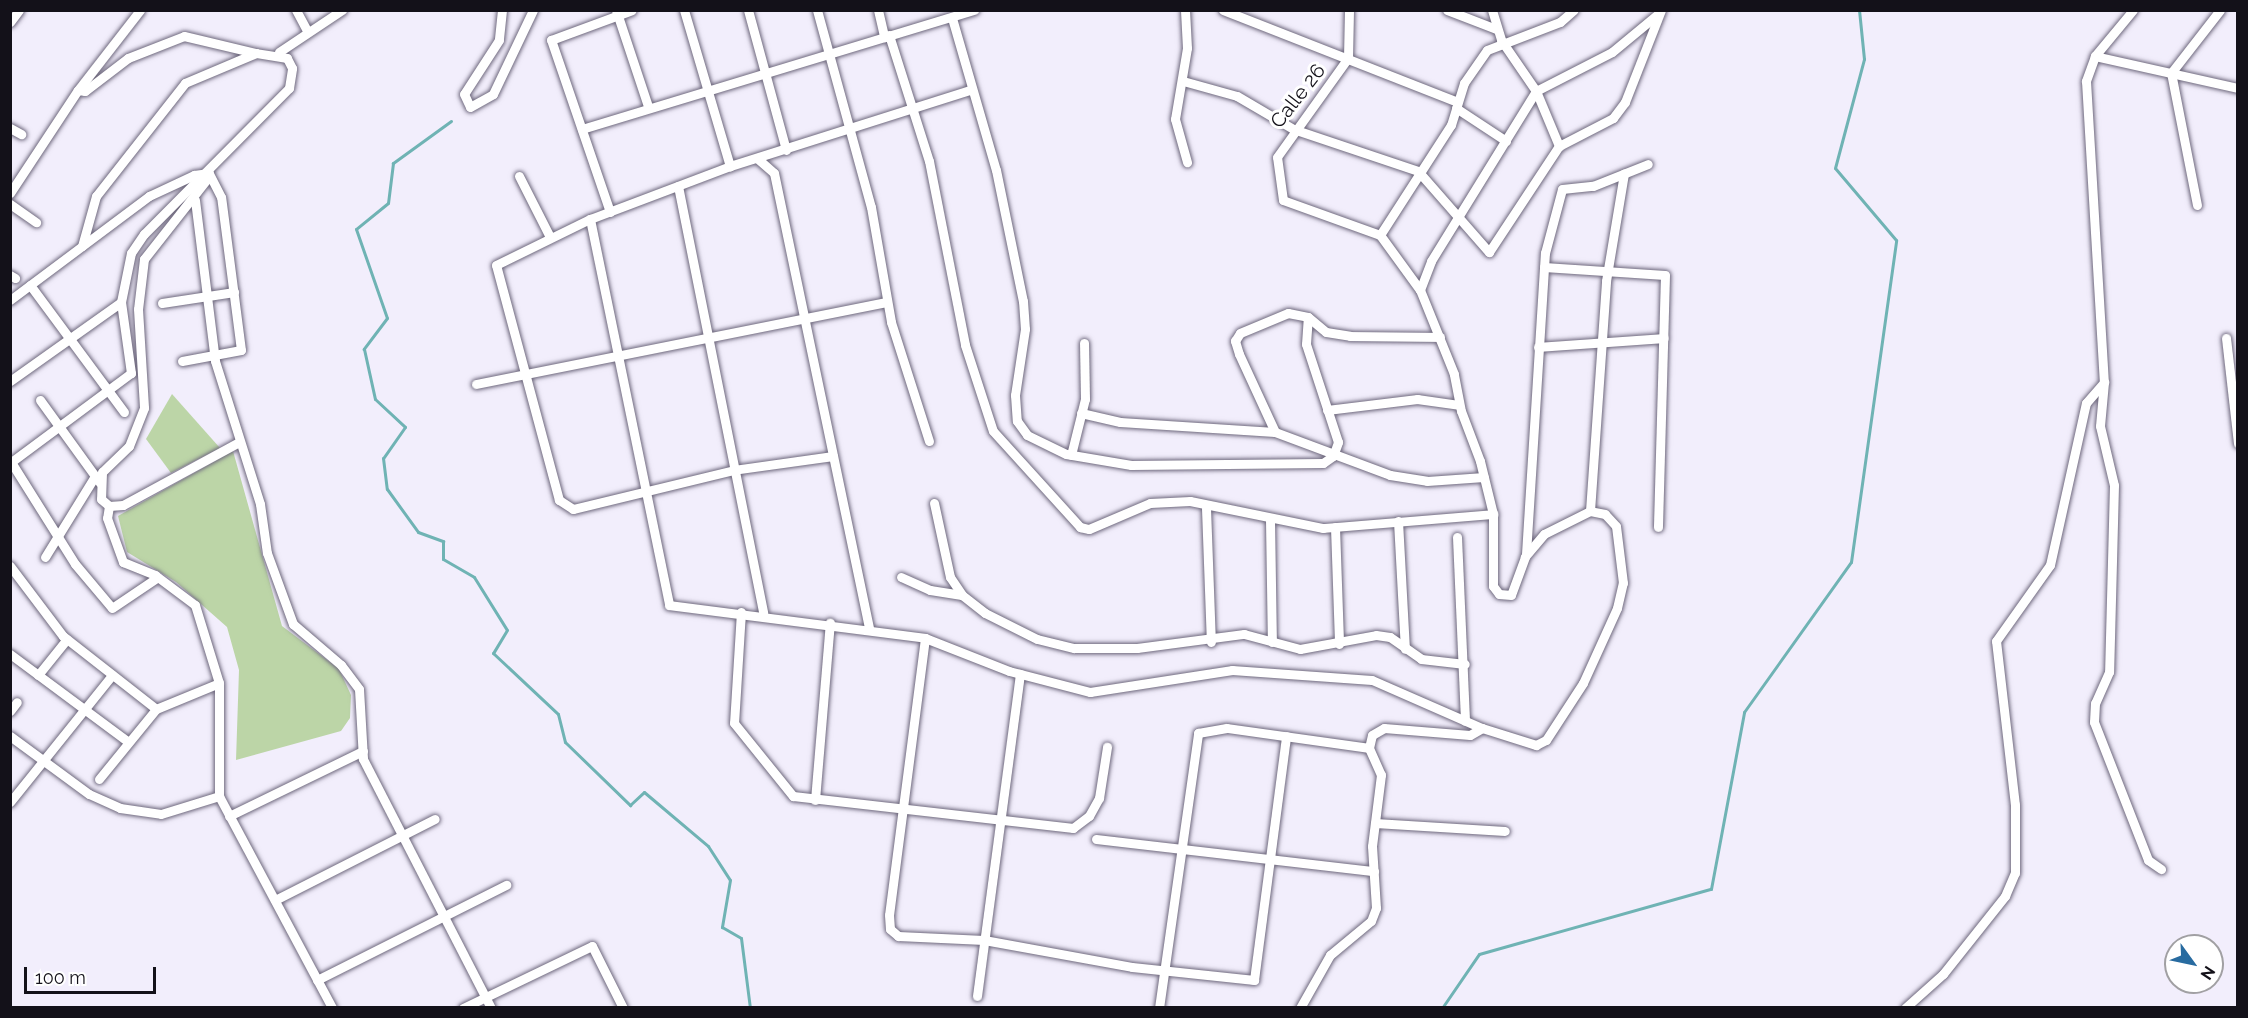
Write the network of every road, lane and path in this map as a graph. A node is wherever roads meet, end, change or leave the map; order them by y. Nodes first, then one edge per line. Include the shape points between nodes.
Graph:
1 (19, 10) edge
2 (140, 10) edge
3 (296, 10) edge
4 (342, 10) edge
5 (502, 10) edge
6 (533, 10) edge
7 (632, 10) edge
8 (684, 10) edge
9 (748, 10) edge
10 (817, 10) edge
11 (878, 10) edge
12 (974, 10) edge
13 (1185, 10) edge
14 (1223, 10) edge
15 (1349, 10) edge
16 (1447, 10) edge
17 (1492, 10) edge
18 (1574, 10) edge
19 (2133, 10) edge
20 (2220, 10) edge
21 (1660, 12) edge
22 (617, 13) edge
23 (952, 18) junction
24 (10, 22) edge
25 (1496, 29) junction
26 (307, 31) junction
27 (886, 36) junction
28 (1501, 40) junction
29 (279, 52) junction
30 (256, 53) junction
31 (828, 53) junction
32 (2095, 56) junction
33 (1348, 58) junction
34 (766, 70) junction
35 (2171, 73) junction
36 (1183, 81) junction
37 (706, 88) junction
38 (2238, 88) edge
39 (78, 90) junction
40 (970, 90) junction
41 (1536, 91) junction
42 (1457, 105) junction
43 (648, 106) junction
44 (911, 108) junction
45 (10, 128) edge
46 (851, 128) junction
47 (582, 129) junction
48 (1293, 129) junction
49 (21, 134) dead end
50 (1506, 141) junction
51 (1559, 146) junction
52 (786, 150) junction
53 (758, 159) junction
54 (1187, 162) dead end
55 (1648, 164) dead end
56 (730, 166) junction
57 (1418, 171) junction
58 (209, 173) junction
59 (1624, 173) junction
60 (519, 176) dead end
61 (678, 186) junction
62 (10, 193) edge
63 (195, 200) junction
64 (10, 204) edge
65 (2197, 205) dead end
66 (610, 212) junction
67 (1459, 215) junction
68 (590, 219) junction
69 (36, 222) dead end
70 (1380, 235) junction
71 (550, 237) junction
72 (82, 246) junction
73 (1544, 267) junction
74 (1608, 271) junction
75 (30, 285) junction
76 (1420, 290) junction
77 (234, 292) junction
78 (205, 296) junction
79 (10, 300) edge
80 (121, 302) junction
81 (887, 302) junction
82 (162, 303) dead end
83 (803, 315) junction
84 (1308, 317) junction
85 (708, 334) junction
86 (1440, 337) junction
87 (1664, 338) junction
88 (2226, 338) dead end
89 (69, 339) junction
90 (1602, 340) junction
91 (1084, 343) dead end
92 (1538, 347) junction
93 (617, 352) junction
94 (215, 356) junction
95 (182, 361) dead end
96 (524, 371) junction
97 (10, 381) edge
98 (2104, 382) junction
99 (476, 384) dead end
100 (108, 390) junction
101 (40, 400) dead end
102 (1459, 405) junction
103 (1327, 410) junction
104 (124, 412) dead end
105 (1082, 413) junction
106 (58, 424) junction
107 (1275, 432) junction
108 (929, 441) dead end
109 (237, 443) junction
110 (2238, 443) edge
111 (1071, 455) junction
112 (833, 456) junction
113 (1334, 456) junction
114 (734, 470) junction
115 (1484, 477) junction
116 (98, 479) junction
117 (645, 492) junction
118 (934, 503) dead end
119 (109, 506) junction
120 (1206, 508) junction
121 (1590, 511) junction
122 (1493, 514) junction
123 (1270, 520) junction
124 (1398, 521) junction
125 (1335, 527) junction
126 (1658, 527) dead end
127 (59, 531) junction
128 (1457, 537) dead end
129 (45, 557) dead end
130 (1526, 557) junction
131 (10, 566) edge
132 (158, 577) junction
133 (901, 578) dead end
134 (962, 595) junction
135 (741, 612) junction
136 (763, 613) junction
137 (830, 623) junction
138 (869, 628) junction
139 (925, 638) junction
140 (67, 639) junction
141 (1211, 642) junction
142 (1272, 642) junction
143 (1340, 644) junction
144 (1405, 649) junction
145 (10, 654) edge
146 (1465, 664) junction
147 (1020, 674) junction
148 (38, 675) junction
149 (111, 675) junction
150 (219, 683) junction
151 (17, 702) dead end
152 (156, 709) junction
153 (86, 710) junction
154 (10, 711) edge
155 (1465, 721) junction
156 (1482, 728) junction
157 (10, 736) edge
158 (1286, 736) junction
159 (126, 740) junction
160 (1107, 747) dead end
161 (1369, 748) junction
162 (363, 751) junction
163 (43, 761) junction
164 (99, 779) dead end
165 (219, 796) junction
166 (814, 800) junction
167 (10, 802) edge
168 (904, 807) junction
169 (228, 816) junction
170 (435, 819) dead end
171 (999, 819) junction
172 (1375, 823) junction
173 (1504, 831) dead end
174 (402, 834) junction
175 (1096, 838) dead end
176 (1183, 852) junction
177 (1270, 861) junction
178 (2161, 869) dead end
179 (1374, 871) junction
180 (506, 885) dead end
181 (275, 900) junction
182 (443, 914) junction
183 (984, 940) junction
184 (1164, 969) junction
185 (316, 980) junction
186 (977, 996) dead end
187 (485, 997) junction
188 (332, 1008) edge
189 (463, 1008) edge
190 (491, 1008) edge
191 (623, 1008) edge
192 (1159, 1008) edge
193 (1300, 1008) edge
194 (1905, 1008) edge

1 - 24 street
2 - 39 street
3 - 26 street
4 - 26 street
5 - 6 street via 499,40 464,94 470,107 493,94
7 - 22 street
8 - 37 street
9 - 34 street
10 - 31 street
11 - 27 street
12 - 23 street
13 - 36 street
14 - 33 street
15 - 33 street, Calle 26
16 - 25 street
17 - 25 street
18 - 28 street via 1560,22
19 - 32 street
20 - 35 street
21 - 41 street via 1612,52
21 - 51 street via 1625,102 1613,118
22 - 43 street
22 - 47 street via 550,40
23 - 27 street
23 - 40 street
25 - 28 street
26 - 29 street
27 - 31 street
27 - 44 street
28 - 41 street
28 - 42 street via 1487,50
29 - 30 street
29 - 58 street via 291,62 289,88
30 - 39 street via 184,36 128,58 85,91
30 - 72 street via 185,83 175,94 96,196
31 - 34 street
31 - 46 street
32 - 35 street
32 - 98 street via 2086,81
33 - 42 street
33 - 48 street, Calle 26
34 - 37 street
34 - 52 street
35 - 38 street
35 - 65 street
36 - 48 street via 1237,96
36 - 54 street via 1175,118
37 - 43 street
37 - 56 street
39 - 62 street
40 - 44 street
40 - 111 street via 996,170 1023,301 1017,421 1027,435
41 - 50 street
41 - 51 street
42 - 50 street
42 - 57 street
43 - 47 street
44 - 46 street
44 - 120 street via 929,161 965,345 993,431 1003,445 1089,529 1150,503 1190,501
45 - 49 street
46 - 52 street
46 - 81 street
47 - 66 street
48 - 57 street
48 - 70 street, Calle 26 via 1275,168 1285,202
50 - 67 street
51 - 67 street via 1489,252
52 - 53 street
53 - 56 street
53 - 83 street via 774,173
55 - 59 street
56 - 61 street
57 - 67 street
57 - 70 street
58 - 63 street
58 - 72 street via 194,174 149,196
58 - 77 street via 218,184
58 - 80 street via 131,254
59 - 73 street via 1593,186 1562,189
59 - 74 street
60 - 71 street
61 - 66 street
61 - 85 street
63 - 78 street
63 - 116 street via 144,259 138,309 146,378 141,428
64 - 69 street
66 - 68 street
67 - 76 street
68 - 71 street
68 - 93 street
70 - 76 street
71 - 96 street via 496,265
72 - 75 street
73 - 74 street
73 - 92 street
74 - 87 street via 1665,275
74 - 90 street
75 - 79 street
75 - 89 street
76 - 86 street
77 - 78 street
77 - 94 street via 241,350
78 - 82 street
78 - 94 street
80 - 89 street
80 - 100 street via 130,373
81 - 83 street
81 - 108 street
83 - 85 street
83 - 112 street
84 - 86 street via 1326,332 1350,336
84 - 103 street via 1306,345
84 - 107 street via 1288,313 1240,333 1235,341
85 - 93 street
85 - 114 street
86 - 102 street
87 - 90 street
87 - 126 street
88 - 110 street
89 - 97 street
89 - 100 street
90 - 92 street
90 - 121 street
91 - 105 street
92 - 130 street
93 - 96 street
93 - 117 street
94 - 95 street
94 - 109 street
96 - 99 street
96 - 117 street via 559,500 573,509
98 - 178 street via 2100,426 2114,485 2114,508 2109,672 2095,703 2094,722 2148,860
98 - 194 street via 2086,403 2050,565 1996,641 2014,805 2015,873 2006,896 1943,974
100 - 104 street
100 - 106 street
101 - 106 street
102 - 103 street via 1417,399
102 - 115 street
103 - 113 street via 1338,442
105 - 107 street via 1119,422
105 - 111 street
106 - 116 street
106 - 127 street via 11,462
107 - 113 street
109 - 119 street via 123,505
109 - 162 street via 293,624 352,675 359,688
111 - 113 street via 1131,465 1298,466
112 - 114 street
112 - 138 street
113 - 115 street via 1427,481
114 - 117 street
114 - 136 street
115 - 122 street
116 - 119 street via 101,499
116 - 127 street
117 - 135 street via 669,605
118 - 134 street via 950,577
119 - 132 street via 107,518 123,562
120 - 123 street
120 - 141 street
121 - 130 street via 1544,534
121 - 156 street via 1605,514 1616,526 1623,583 1583,683 1546,740 1536,745
122 - 124 street
122 - 130 street via 1493,585 1499,594 1511,595
123 - 125 street
123 - 142 street
124 - 125 street
124 - 144 street
125 - 143 street
127 - 129 street
127 - 132 street via 75,564 112,608
128 - 146 street
131 - 140 street
132 - 150 street via 195,605
133 - 134 street via 930,591
134 - 141 street via 985,613 1037,639 1074,648
135 - 136 street
135 - 166 street via 737,732 784,788
136 - 137 street
137 - 138 street
137 - 166 street
138 - 139 street
139 - 147 street
139 - 168 street
140 - 148 street
140 - 149 street
141 - 142 street via 1244,634
142 - 143 street via 1300,649
143 - 144 street via 1376,635 1390,636
144 - 146 street via 1432,662
145 - 148 street
146 - 155 street
147 - 155 street via 1090,692 1232,670 1372,680
147 - 171 street
148 - 153 street
149 - 152 street
149 - 153 street
150 - 152 street
150 - 165 street
151 - 154 street
152 - 159 street
153 - 159 street
153 - 163 street
155 - 156 street
156 - 161 street via 1470,735 1384,728 1372,735
157 - 163 street
158 - 161 street
158 - 176 street via 1227,728 1198,733
158 - 177 street
159 - 164 street
160 - 171 street via 1099,798 1089,816 1073,828
161 - 172 street via 1381,775
162 - 169 street
162 - 174 street
163 - 165 street via 120,808 161,814
163 - 167 street
165 - 169 street
166 - 168 street
168 - 171 street
168 - 183 street via 890,929 898,936
169 - 181 street
170 - 174 street
171 - 183 street
172 - 173 street
172 - 179 street
174 - 181 street
174 - 182 street
175 - 176 street
176 - 177 street
176 - 184 street
177 - 179 street
177 - 184 street via 1254,980
179 - 193 street via 1376,908 1371,921 1330,955
180 - 182 street
181 - 185 street
182 - 185 street
182 - 187 street
183 - 184 street
183 - 186 street
184 - 192 street
185 - 188 street
187 - 189 street
187 - 190 street
187 - 191 street via 592,946

